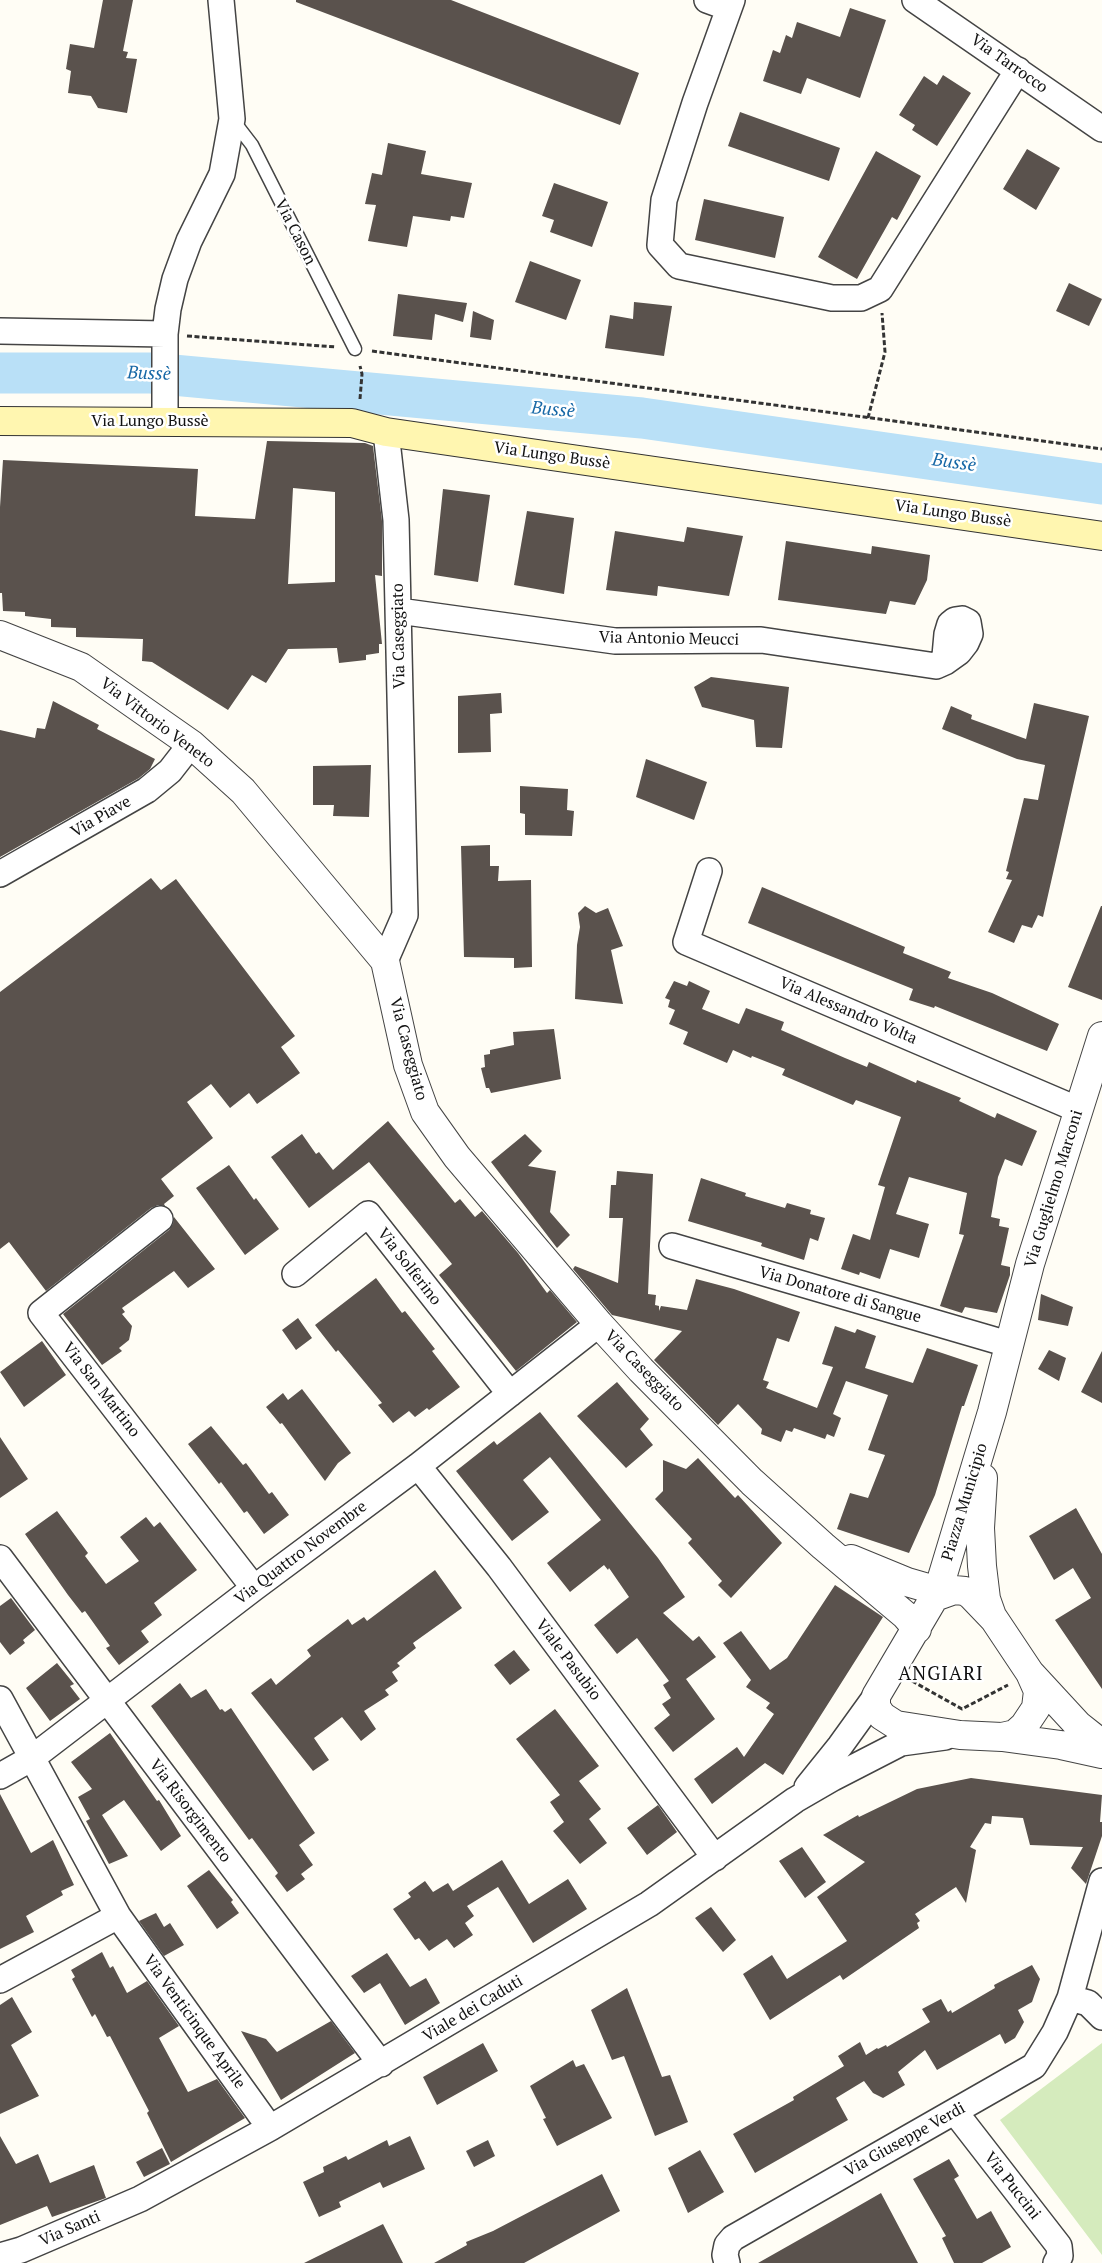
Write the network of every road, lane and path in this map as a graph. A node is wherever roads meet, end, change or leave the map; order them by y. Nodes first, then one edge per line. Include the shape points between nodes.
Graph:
1 (220, 0) edge
2 (914, 0) edge
3 (722, 3) edge
4 (1018, 70) junction
5 (232, 119) junction
6 (1102, 129) edge
7 (880, 290) junction
8 (0, 331) edge
9 (165, 334) junction
10 (355, 348) junction
11 (868, 418) junction
12 (165, 420) junction
13 (0, 421) edge
14 (352, 423) junction
15 (386, 432) junction
16 (1102, 449) edge
17 (1102, 536) edge
18 (398, 611) junction
19 (0, 635) edge
20 (940, 664) dead end
21 (191, 744) junction
22 (709, 871) dead end
23 (0, 874) edge
24 (385, 961) junction
25 (1102, 1036) edge
26 (1079, 1110) junction
27 (160, 1219) dead end
28 (672, 1246) dead end
29 (295, 1274) dead end
30 (599, 1324) junction
31 (1008, 1344) junction
32 (510, 1394) junction
33 (992, 1412) junction
34 (418, 1466) junction
35 (823, 1546) junction
36 (0, 1558) edge
37 (254, 1588) junction
38 (938, 1592) junction
39 (994, 1619) junction
40 (917, 1629) junction
41 (892, 1669) junction
42 (1030, 1673) junction
43 (876, 1696) junction
44 (0, 1700) edge
45 (107, 1702) junction
46 (960, 1735) junction
47 (1002, 1737) junction
48 (1102, 1744) edge
49 (1102, 1754) edge
50 (32, 1758) junction
51 (0, 1776) edge
52 (796, 1800) junction
53 (715, 1858) junction
54 (1102, 1881) edge
55 (118, 1916) junction
56 (0, 1980) edge
57 (1070, 1998) junction
58 (1102, 2017) edge
59 (381, 2064) junction
60 (955, 2112) junction
61 (270, 2128) junction
62 (140, 2199) joint
63 (0, 2256) edge
64 (727, 2263) edge
65 (1056, 2263) edge

1 - 5 street
2 - 4 street, Via Tarrocco
3 - 7 street via 664,200 660,245 679,266 832,298 861,298
4 - 6 street, Via Tarrocco
4 - 7 street
5 - 9 street via 222,174 189,241 174,287
5 - 10 lane, Via Cason via 252,145
7 - 11 path via 884,352
8 - 9 street
9 - 10 path
9 - 12 street
10 - 11 path
10 - 14 path via 362,374 359,411
11 - 16 path
12 - 13 main road, Via Lungo Bussè
12 - 14 main road, Via Lungo Bussè
14 - 15 main road, Via Lungo Bussè
15 - 17 main road, Via Lungo Bussè
15 - 18 street, Via Caseggiato via 396,520
18 - 20 street, Via Antonio Meucci via 615,641 760,640 936,666
18 - 24 street, Via Caseggiato via 405,915
19 - 21 street, Via Vittorio Veneto via 81,667
21 - 23 street, Via Piave via 170,771 147,790
21 - 24 street, Via Vittorio Veneto via 243,790
22 - 26 street, Via Alessandro Volta via 686,942
24 - 30 street, Via Caseggiato via 408,1065 425,1112 457,1157
25 - 26 street, Via Guglielmo Marconi
26 - 31 street, Via Guglielmo Marconi
27 - 37 street, Via San Martino via 41,1313
28 - 31 street, Via Donatore di Sangue
29 - 32 street, Via Solferino via 368,1214
30 - 32 street, Via Quattro Novembre
30 - 35 street, Via Caseggiato via 752,1482
31 - 33 street, Piazza Municipio
32 - 34 street, Via Quattro Novembre
33 - 38 street, Piazza Municipio
33 - 39 street, Piazza Municipio via 980,1528 984,1587
34 - 37 street, Via Quattro Novembre
34 - 53 street, Viale Pasubio via 500,1567
35 - 38 street, Piazza Municipio via 878,1571
35 - 40 street via 905,1615
36 - 45 street, Via Risorgimento
37 - 45 street, Via Quattro Novembre
38 - 39 street, Piazza Municipio via 940,1595 954,1590 965,1591
38 - 40 street, Piazza Municipio
39 - 42 street, Piazza Municipio
40 - 41 street, Piazza Municipio
41 - 42 path via 962,1709
41 - 43 street, Piazza Municipio
42 - 47 street, Piazza Municipio via 1038,1691 1036,1708 1015,1734
42 - 48 street, Piazza Municipio via 1078,1725
43 - 46 street, Piazza Municipio via 876,1707 882,1716 896,1725
43 - 52 street, Piazza Municipio
44 - 50 street, Via Venticinque Aprile
45 - 50 street, Via Quattro Novembre
45 - 59 street, Via Risorgimento
46 - 47 street, Piazza Municipio
46 - 52 street, Piazza Municipio via 901,1743 866,1759
47 - 49 street, Piazza Municipio
50 - 51 street, Via Quattro Novembre
50 - 55 street, Via Venticinque Aprile
52 - 53 street, Viale dei Caduti
53 - 59 street, Viale dei Caduti via 649,1904
54 - 57 street, Via Giuseppe Verdi
55 - 56 street
55 - 61 street, Via Venticinque Aprile
57 - 58 street via 1088,2003
57 - 60 street, Via Giuseppe Verdi via 1056,2032 1034,2066
59 - 61 street, Viale dei Caduti
60 - 64 street, Via Giuseppe Verdi via 733,2238 727,2245
60 - 65 street, Via Puccini via 1058,2246 1060,2256
61 - 62 street, Viale dei Caduti
62 - 63 street, Via Santi

